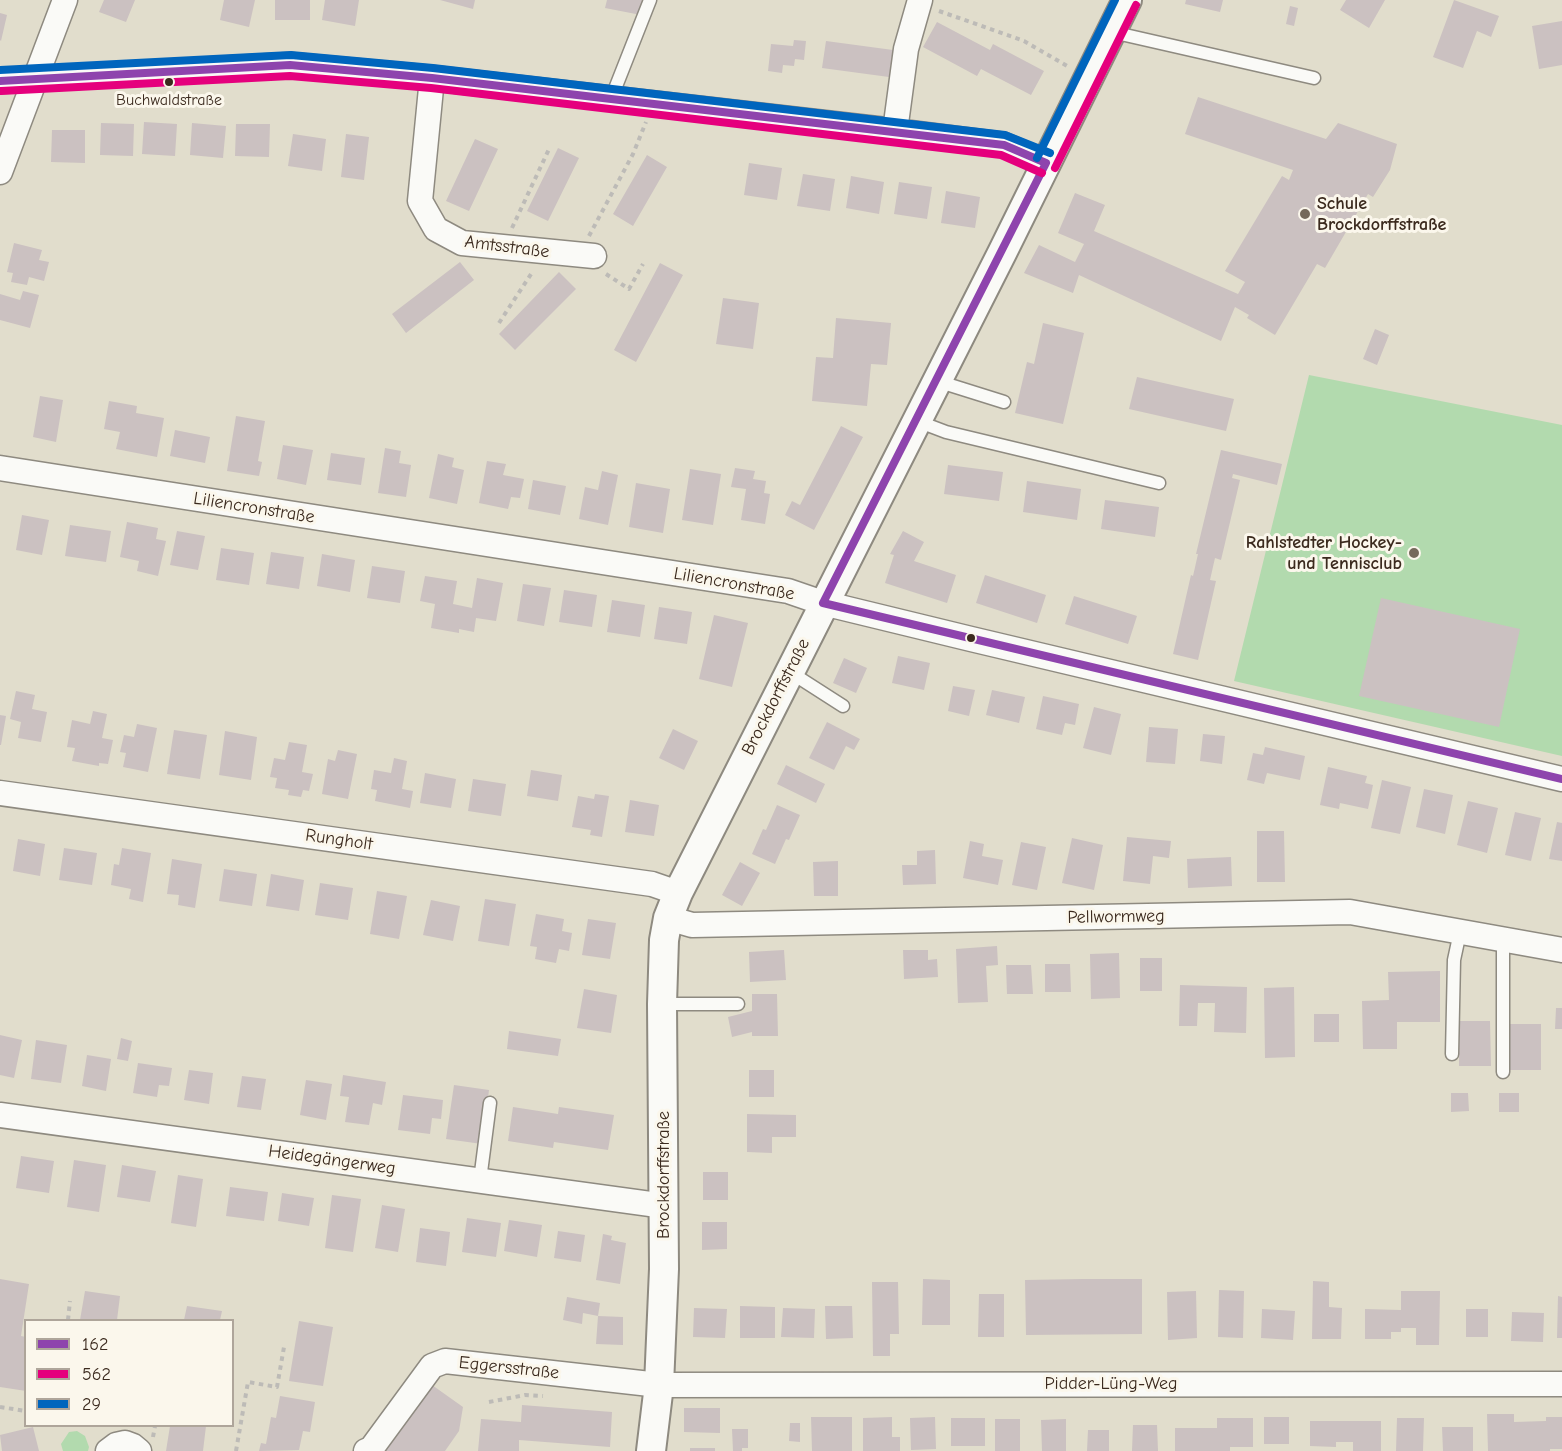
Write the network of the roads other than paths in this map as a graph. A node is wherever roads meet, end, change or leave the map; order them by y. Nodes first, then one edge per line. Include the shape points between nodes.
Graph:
1 (64, 0) edge
2 (650, 0) edge
3 (1127, 0) edge
4 (919, 2) edge
5 (1112, 32) junction
6 (432, 78) junction
7 (1314, 78) dead end
8 (34, 80) junction
9 (0, 81) edge
10 (611, 99) junction
11 (896, 131) junction
12 (1046, 163) junction
13 (0, 172) edge
14 (586, 255) road end
15 (937, 381) junction
16 (1005, 402) dead end
17 (916, 421) junction
18 (0, 468) edge
19 (1159, 483) dead end
20 (824, 603) junction
21 (789, 671) junction
22 (843, 706) dead end
23 (1562, 779) edge
24 (0, 793) edge
25 (673, 906) junction
26 (1460, 932) junction
27 (1503, 939) junction
28 (1562, 950) edge
29 (662, 1004) junction
30 (738, 1004) dead end
31 (1452, 1054) dead end
32 (1503, 1071) dead end
33 (490, 1103) dead end
34 (0, 1115) edge
35 (480, 1180) junction
36 (664, 1206) junction
37 (1562, 1384) edge
38 (659, 1385) junction
39 (108, 1451) edge
40 (139, 1451) edge
41 (366, 1451) edge
42 (651, 1451) edge

1 - 8 street
2 - 10 lane
3 - 5 street, Brockdorffstraße
4 - 11 street via 906,49
5 - 7 lane
5 - 12 street, Brockdorffstraße
6 - 8 street via 290,65
6 - 10 street
6 - 14 street, Amtsstraße via 420,201 436,230 462,243
8 - 9 street
8 - 13 street
10 - 11 street
11 - 12 street via 1004,146
12 - 15 street, Brockdorffstraße
15 - 16 lane
15 - 17 street, Brockdorffstraße
17 - 19 lane via 946,432
17 - 20 street, Brockdorffstraße
18 - 20 street, Liliencronstraße via 788,591
20 - 21 street, Brockdorffstraße
20 - 23 street, Liliencronstraße
21 - 22 lane
21 - 25 street, Brockdorffstraße
24 - 25 street, Rungholt via 652,884
25 - 26 street, Pellwormweg via 692,925 1350,912
25 - 29 street, Brockdorffstraße via 664,940
26 - 27 street, Pellwormweg
26 - 31 lane via 1454,960
27 - 28 street, Pellwormweg
27 - 32 lane
29 - 30 lane
29 - 36 street, Brockdorffstraße
33 - 35 lane
34 - 35 street, Heidegängerweg
35 - 36 street, Heidegängerweg
36 - 38 street, Brockdorffstraße
37 - 38 street, Pidder-Lüng-Weg
38 - 41 street, Eggersstraße via 445,1361 432,1366
38 - 42 street, Brockdorffstraße
39 - 40 street via 124,1443

